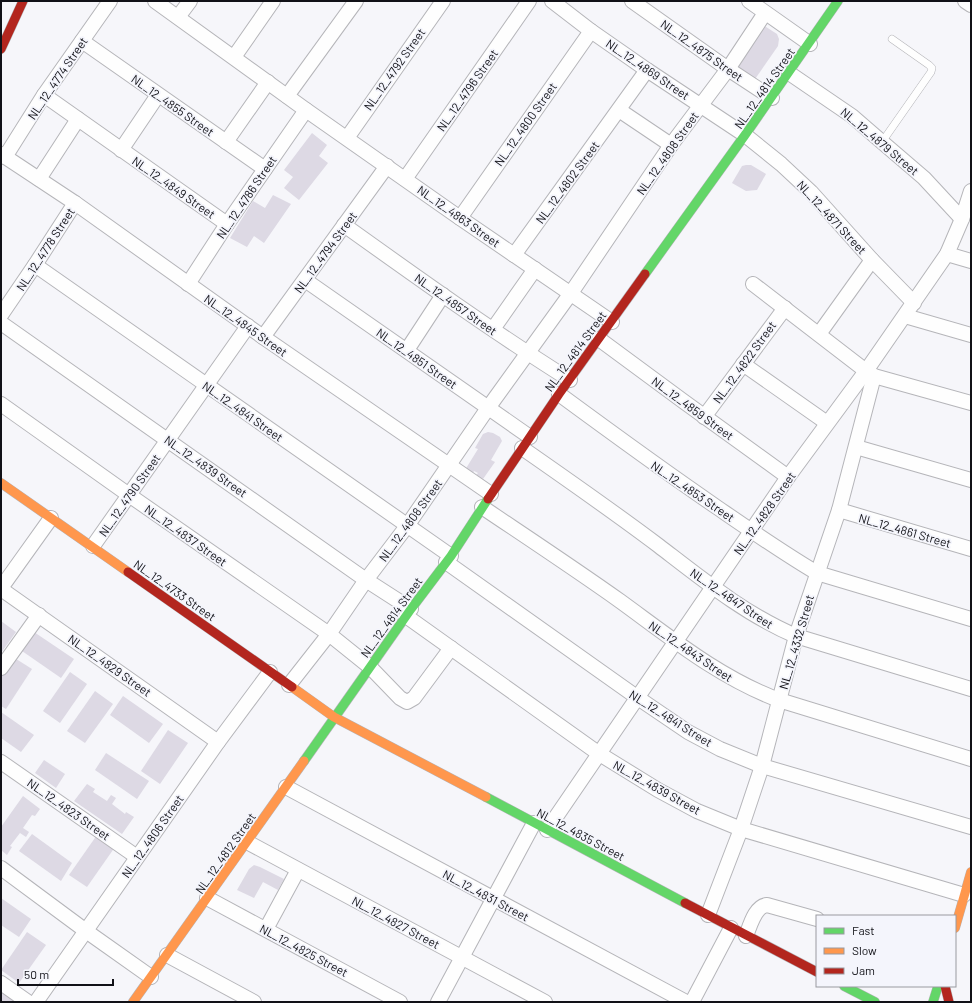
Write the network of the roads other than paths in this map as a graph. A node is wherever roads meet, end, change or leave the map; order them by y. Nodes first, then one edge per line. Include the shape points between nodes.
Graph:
1 (22, 1) edge
2 (110, 1) edge
3 (155, 1) edge
4 (190, 1) edge
5 (273, 1) edge
6 (356, 1) edge
7 (443, 1) edge
8 (529, 1) edge
9 (552, 1) edge
10 (632, 1) edge
11 (749, 1) edge
12 (838, 1) edge
13 (766, 13) junction
14 (178, 17) junction
15 (590, 31) junction
16 (892, 39) dead end
17 (82, 41) junction
18 (810, 44) junction
19 (1, 48) edge
20 (234, 57) junction
21 (728, 69) junction
22 (647, 70) junction
23 (789, 73) junction
24 (268, 82) junction
25 (44, 95) junction
26 (158, 95) junction
27 (287, 96) junction
28 (772, 98) junction
29 (701, 105) junction
30 (306, 110) junction
31 (619, 110) junction
32 (78, 119) junction
33 (745, 135) junction
34 (346, 138) junction
35 (226, 142) junction
36 (882, 142) junction
37 (671, 145) junction
38 (121, 150) junction
39 (3, 156) edge
40 (387, 166) junction
41 (266, 169) junction
42 (39, 179) junction
43 (405, 179) junction
44 (971, 192) edge
45 (75, 203) junction
46 (460, 218) junction
47 (962, 219) junction
48 (227, 224) junction
49 (344, 225) junction
50 (947, 254) junction
51 (514, 255) junction
52 (872, 260) junction
53 (971, 261) edge
54 (35, 265) junction
55 (535, 269) junction
56 (305, 280) junction
57 (188, 284) junction
58 (753, 284) dead end
59 (571, 293) junction
60 (443, 295) junction
61 (914, 303) junction
62 (785, 308) junction
63 (1, 315) edge
64 (905, 316) junction
65 (612, 322) junction
66 (1, 323) edge
67 (248, 326) junction
68 (493, 330) junction
69 (819, 334) junction
70 (971, 335) edge
71 (263, 337) junction
72 (599, 339) junction
73 (407, 350) junction
74 (527, 353) junction
75 (743, 364) junction
76 (870, 374) junction
77 (570, 380) junction
78 (206, 386) junction
79 (559, 394) junction
80 (971, 403) edge
81 (1, 404) edge
82 (488, 408) junction
83 (704, 417) junction
84 (827, 423) junction
85 (167, 439) junction
86 (526, 442) junction
87 (856, 447) junction
88 (449, 466) junction
89 (788, 477) junction
90 (971, 480) edge
91 (1, 483) edge
92 (491, 494) junction
93 (129, 495) junction
94 (482, 507) junction
95 (839, 510) junction
96 (51, 518) junction
97 (407, 526) junction
98 (751, 531) junction
99 (93, 546) junction
100 (971, 549) edge
101 (448, 559) junction
102 (817, 573) junction
103 (366, 580) junction
104 (712, 586) junction
105 (1, 588) edge
106 (408, 612) junction
107 (39, 615) junction
108 (971, 619) edge
109 (329, 634) junction
110 (796, 636) junction
111 (675, 641) junction
112 (451, 648) junction
113 (370, 667) junction
114 (1, 668) edge
115 (270, 672) junction
116 (289, 685) junction
117 (971, 689) edge
118 (638, 698) junction
119 (779, 700) junction
120 (334, 717) junction
121 (218, 742) junction
122 (598, 753) junction
123 (971, 759) edge
124 (1, 762) edge
125 (762, 766) junction
126 (286, 787) junction
127 (534, 823) junction
128 (971, 827) edge
129 (741, 829) junction
130 (547, 830) junction
131 (248, 842) junction
132 (137, 857) junction
133 (1, 868) edge
134 (298, 870) junction
135 (971, 872) edge
136 (964, 895) junction
137 (207, 898) junction
138 (493, 899) junction
139 (708, 915) junction
140 (816, 919) edge
141 (956, 924) edge
142 (731, 928) junction
143 (266, 929) junction
144 (86, 931) junction
145 (746, 936) junction
146 (167, 955) junction
147 (462, 958) junction
148 (816, 971) edge
149 (151, 977) junction
150 (1, 983) edge
151 (846, 987) edge
152 (938, 987) edge
153 (945, 987) edge
154 (28, 1002) edge
155 (36, 1002) edge
156 (134, 1002) edge
157 (254, 1002) edge
158 (400, 1002) edge
159 (438, 1002) edge
160 (544, 1002) edge
161 (686, 1002) edge
162 (692, 1002) edge
163 (875, 1002) edge
164 (932, 1002) edge
165 (949, 1002) edge

1 - 19 street
2 - 17 street, NL_12_4774 Street
3 - 14 street
4 - 14 street
5 - 20 street
6 - 27 street
7 - 34 street, NL_12_4792 Street
8 - 43 street, NL_12_4796 Street
9 - 15 street, NL_12_4869 Street
10 - 21 street, NL_12_4875 Street
11 - 13 street
12 - 18 street, NL_12_4814 Street
13 - 18 street
13 - 21 street, NL_12_4808 Street
14 - 20 street
15 - 22 street, NL_12_4869 Street
15 - 46 street, NL_12_4800 Street
16 - 36 lane via 932,68
17 - 25 street, NL_12_4774 Street
17 - 26 street, NL_12_4855 Street
18 - 23 street, NL_12_4814 Street
20 - 24 street
21 - 28 street, NL_12_4875 Street
21 - 29 street, NL_12_4808 Street
22 - 29 street, NL_12_4869 Street
22 - 31 street, NL_12_4802 Street
23 - 28 street, NL_12_4814 Street
23 - 36 street, NL_12_4879 Street via 852,116
24 - 27 street
24 - 35 street
25 - 32 street, NL_12_4849 Street
25 - 39 street, NL_12_4774 Street
26 - 35 street, NL_12_4855 Street
26 - 38 street, NL_12_4849 Street
27 - 30 street, NL_12_4863 Street
28 - 33 street, NL_12_4814 Street
29 - 33 street, NL_12_4869 Street
29 - 37 street, NL_12_4808 Street
30 - 34 street, NL_12_4863 Street
30 - 41 street, NL_12_4786 Street
31 - 37 street
31 - 51 street, NL_12_4802 Street
32 - 38 street, NL_12_4849 Street
32 - 42 street
33 - 52 street, NL_12_4871 Street via 811,192
33 - 65 street, NL_12_4814 Street
34 - 40 street, NL_12_4863 Street
35 - 41 street, NL_12_4855 Street
36 - 47 street, NL_12_4879 Street via 924,178
37 - 59 street, NL_12_4808 Street
38 - 48 street, NL_12_4849 Street
39 - 42 street, NL_12_4845 Street
40 - 43 street, NL_12_4863 Street
40 - 49 street, NL_12_4794 Street
41 - 48 street, NL_12_4786 Street
42 - 45 street, NL_12_4845 Street
43 - 46 street, NL_12_4863 Street
44 - 47 street, NL_12_4828 Street
45 - 54 street, NL_12_4778 Street
45 - 57 street, NL_12_4845 Street
46 - 51 street, NL_12_4863 Street
47 - 50 street, NL_12_4828 Street
48 - 57 street, NL_12_4786 Street
49 - 56 street, NL_12_4794 Street
49 - 60 street, NL_12_4857 Street
50 - 53 street
50 - 61 street, NL_12_4828 Street
51 - 55 street, NL_12_4863 Street
52 - 61 street, NL_12_4871 Street
52 - 69 street
54 - 63 street, NL_12_4778 Street
54 - 78 street, NL_12_4841 Street
55 - 59 street, NL_12_4863 Street
55 - 68 street
56 - 71 street, NL_12_4794 Street
56 - 73 street, NL_12_4851 Street
57 - 67 street, NL_12_4845 Street
58 - 62 street
59 - 65 street, NL_12_4863 Street
59 - 74 street, NL_12_4808 Street
60 - 68 street, NL_12_4857 Street
60 - 73 street
61 - 64 street, NL_12_4828 Street
62 - 69 street
62 - 75 street, NL_12_4822 Street
64 - 70 street
64 - 76 street, NL_12_4828 Street
65 - 72 street, NL_12_4814 Street
66 - 85 street, NL_12_4839 Street
67 - 71 street, NL_12_4845 Street
67 - 78 street, NL_12_4790 Street
68 - 74 street, NL_12_4857 Street
69 - 76 street
71 - 88 street, NL_12_4845 Street
72 - 77 street, NL_12_4814 Street
72 - 83 street, NL_12_4859 Street
73 - 82 street, NL_12_4851 Street
74 - 77 street, NL_12_4857 Street
74 - 82 street, NL_12_4808 Street
75 - 83 street, NL_12_4822 Street
75 - 84 street
76 - 80 street
76 - 84 street, NL_12_4828 Street
76 - 87 street, NL_12_4332 Street
77 - 79 street, NL_12_4814 Street
78 - 85 street, NL_12_4790 Street
78 - 97 street, NL_12_4841 Street
79 - 86 street, NL_12_4814 Street
79 - 98 street, NL_12_4853 Street
81 - 93 street, NL_12_4837 Street
82 - 86 street, NL_12_4851 Street
82 - 88 street, NL_12_4808 Street
83 - 89 street, NL_12_4859 Street
84 - 89 street, NL_12_4828 Street
85 - 93 street, NL_12_4790 Street
85 - 103 street, NL_12_4839 Street
86 - 92 street, NL_12_4814 Street
86 - 104 street, NL_12_4847 Street
87 - 90 street
87 - 95 street, NL_12_4332 Street
88 - 92 street, NL_12_4845 Street
88 - 97 street, NL_12_4808 Street
89 - 98 street, NL_12_4828 Street
91 - 96 street, NL_12_4733 Street
92 - 94 street, NL_12_4814 Street
93 - 99 street, NL_12_4790 Street
93 - 109 street, NL_12_4837 Street
94 - 101 street, NL_12_4814 Street
94 - 111 street, NL_12_4843 Street via 574,568
95 - 100 street, NL_12_4861 Street
95 - 102 street, NL_12_4332 Street
96 - 99 street, NL_12_4733 Street
96 - 105 street, NL_12_4829 Street
97 - 101 street, NL_12_4841 Street
97 - 103 street, NL_12_4808 Street
98 - 102 street, NL_12_4853 Street
98 - 104 street, NL_12_4828 Street
99 - 115 street, NL_12_4733 Street
101 - 106 street, NL_12_4814 Street
101 - 118 street, NL_12_4841 Street
102 - 108 street, NL_12_4853 Street
102 - 110 street, NL_12_4332 Street
103 - 106 street, NL_12_4839 Street
103 - 109 street, NL_12_4808 Street
104 - 110 street, NL_12_4847 Street via 760,618
104 - 111 street, NL_12_4828 Street
105 - 107 street, NL_12_4829 Street
106 - 112 street, NL_12_4839 Street
106 - 113 street, NL_12_4814 Street
107 - 114 street
107 - 121 street, NL_12_4829 Street
109 - 113 street, NL_12_4837 Street
109 - 116 street, NL_12_4808 Street
110 - 117 street, NL_12_4847 Street
110 - 119 street, NL_12_4332 Street
111 - 118 street, NL_12_4828 Street
111 - 119 street, NL_12_4843 Street via 709,666 755,691
112 - 113 street, NL_12_4837 Street via 414,698 407,702
112 - 122 street, NL_12_4839 Street
113 - 120 street, NL_12_4814 Street
115 - 116 street, NL_12_4733 Street
115 - 121 street, NL_12_4806 Street
116 - 120 street, NL_12_4733 Street
118 - 122 street, NL_12_4828 Street
118 - 125 street, NL_12_4841 Street via 688,732 720,749
119 - 123 street, NL_12_4843 Street
119 - 125 street, NL_12_4332 Street
120 - 126 street, NL_12_4812 Street
120 - 127 street, NL_12_4835 Street
121 - 132 street, NL_12_4806 Street
122 - 129 street, NL_12_4839 Street via 697,811
122 - 130 street, NL_12_4828 Street
124 - 132 street, NL_12_4823 Street
125 - 128 street, NL_12_4841 Street
125 - 129 street, NL_12_4332 Street
126 - 131 street, NL_12_4812 Street
126 - 138 street, NL_12_4831 Street
127 - 130 street, NL_12_4835 Street
127 - 138 street
129 - 136 street, NL_12_4839 Street
129 - 139 street, NL_12_4332 Street
130 - 139 street, NL_12_4835 Street
131 - 134 street, NL_12_4827 Street
131 - 137 street, NL_12_4812 Street
132 - 144 street, NL_12_4806 Street
133 - 144 street
134 - 143 street
134 - 147 street, NL_12_4827 Street
135 - 136 street
136 - 141 street
137 - 143 street, NL_12_4825 Street
137 - 146 street, NL_12_4812 Street
138 - 147 street
138 - 161 street, NL_12_4831 Street
139 - 142 street, NL_12_4835 Street
140 - 145 street via 762,905
142 - 145 street, NL_12_4835 Street
142 - 162 street
143 - 158 street, NL_12_4825 Street
144 - 149 street
144 - 155 street, NL_12_4806 Street
145 - 148 street, NL_12_4835 Street
146 - 149 street, NL_12_4812 Street
146 - 157 street
147 - 159 street
147 - 160 street, NL_12_4827 Street
149 - 156 street, NL_12_4812 Street
150 - 154 street
151 - 163 street
152 - 164 street
153 - 165 street

